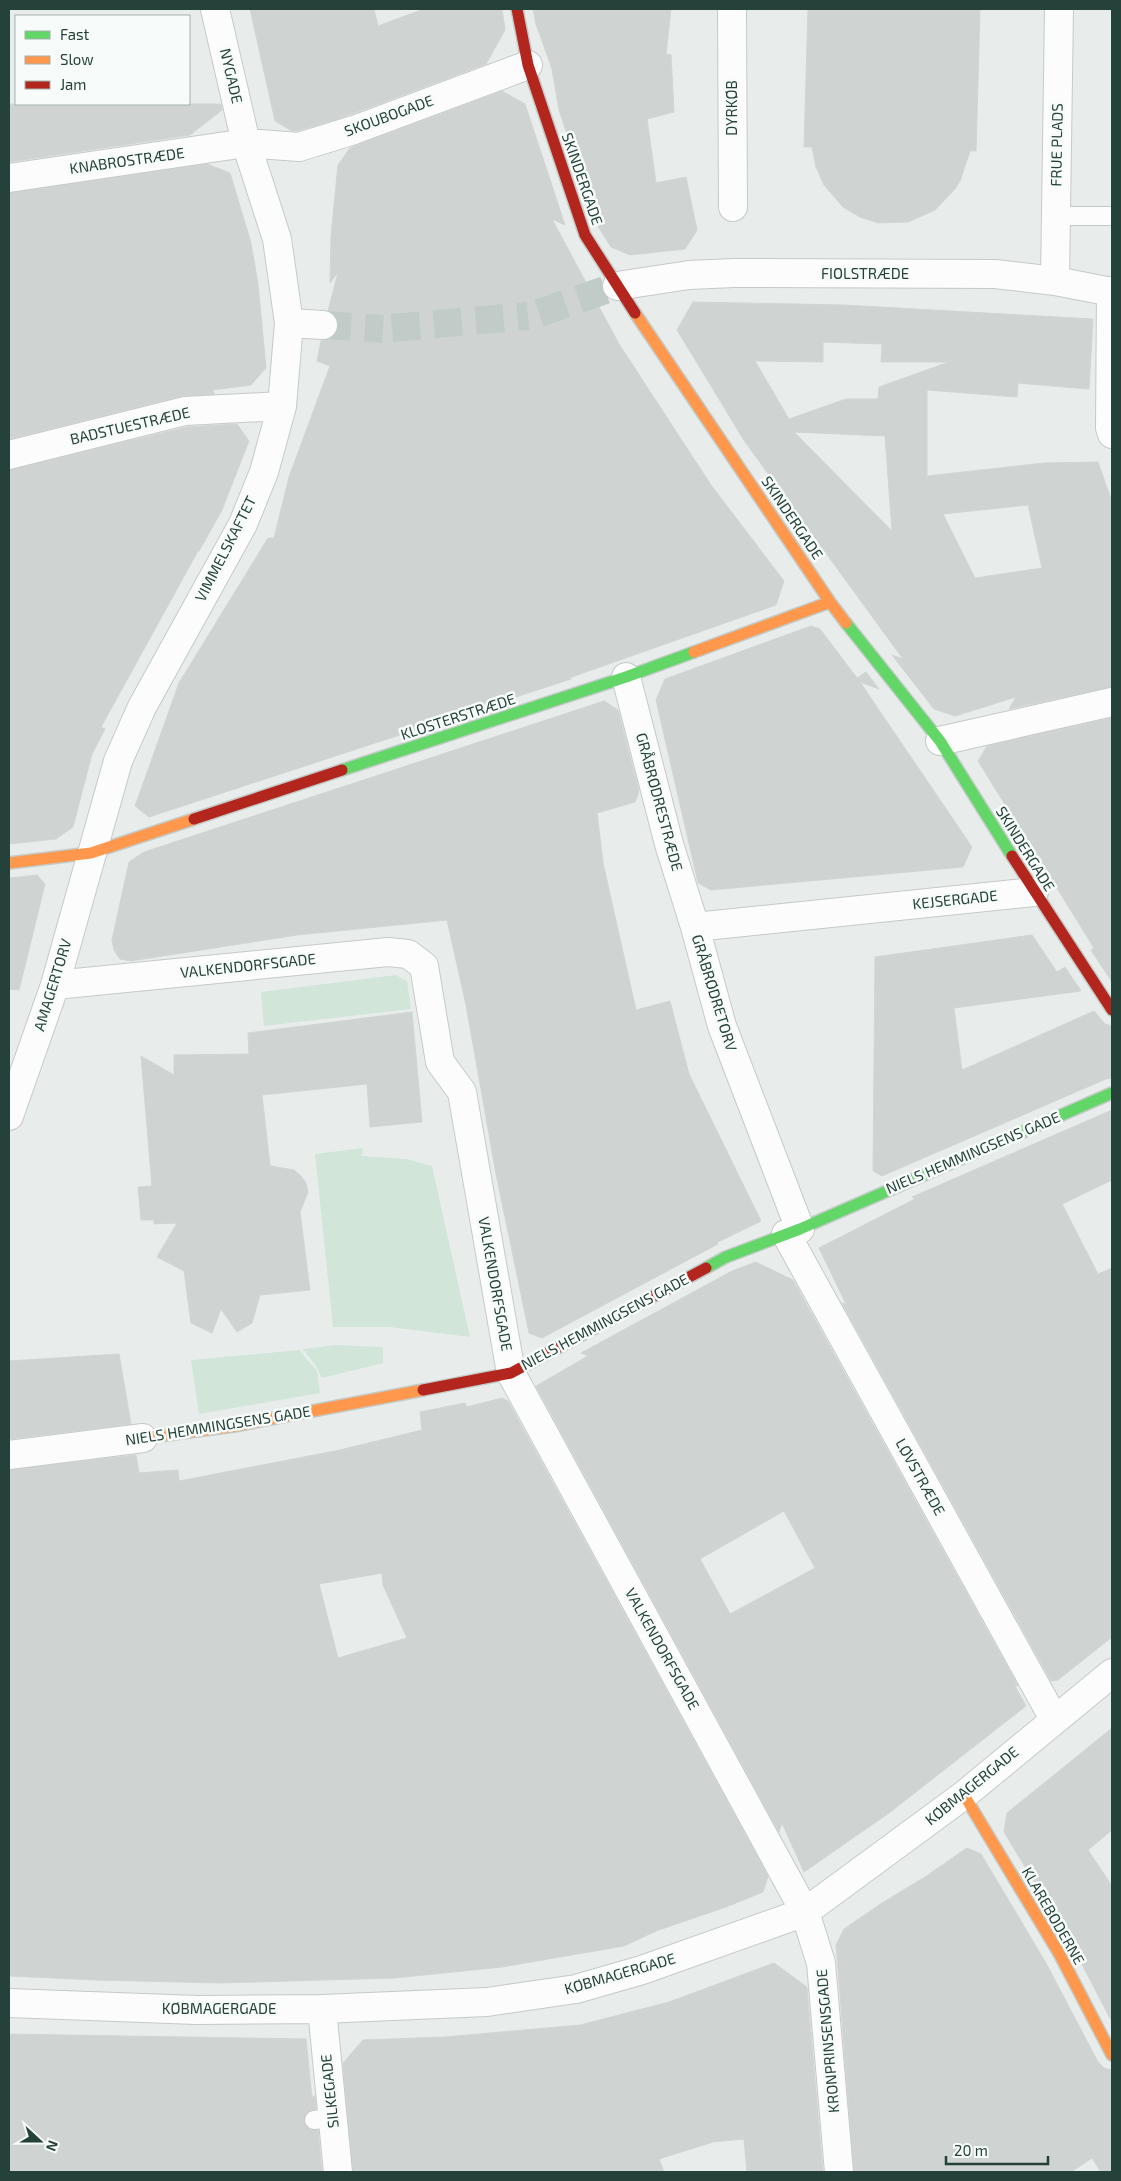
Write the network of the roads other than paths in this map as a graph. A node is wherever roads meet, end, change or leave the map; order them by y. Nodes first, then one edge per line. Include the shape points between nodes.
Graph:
1 (215, 9) edge
2 (517, 9) edge
3 (732, 9) edge
4 (1059, 9) edge
5 (528, 65) junction
6 (246, 143) junction
7 (9, 178) edge
8 (733, 207) dead end
9 (1056, 216) junction
10 (1112, 216) edge
11 (1055, 281) junction
12 (617, 286) junction
13 (1112, 292) edge
14 (289, 323) junction
15 (323, 325) tunnel mouth
16 (282, 406) junction
17 (1112, 434) edge
18 (9, 455) edge
19 (830, 602) junction
20 (626, 678) junction
21 (1112, 702) edge
22 (940, 741) junction
23 (92, 853) junction
24 (9, 863) edge
25 (1034, 892) junction
26 (876, 908) joint
27 (695, 927) junction
28 (54, 985) junction
29 (1112, 1010) edge
30 (1112, 1093) edge
31 (9, 1116) edge
32 (793, 1232) junction
33 (512, 1373) junction
34 (143, 1438) joint
35 (9, 1455) edge
36 (1112, 1673) edge
37 (1054, 1719) junction
38 (964, 1795) junction
39 (805, 1912) junction
40 (9, 2003) edge
41 (322, 2009) junction
42 (1112, 2055) edge
43 (338, 2172) edge
44 (839, 2172) edge

1 - 6 street, NYGADE
2 - 5 street, SKINDERGADE
3 - 8 street, DYRKØB
4 - 9 street, FRUE PLADS
5 - 6 street, SKOUBOGADE via 354,130 299,147
5 - 12 street, SKINDERGADE via 585,235
6 - 7 street, KNABROSTRÆDE
6 - 14 street, VIMMELSKAFTET via 277,238
9 - 10 lane
9 - 11 street, FRUE PLADS
11 - 12 street, FIOLSTRÆDE via 995,274 734,273 689,275
11 - 13 street, FIOLSTRÆDE
12 - 19 street, SKINDERGADE
13 - 17 street
14 - 15 street
14 - 16 street, VIMMELSKAFTET
16 - 18 street, BADSTUESTRÆDE via 185,411
16 - 23 street, VIMMELSKAFTET via 264,472 242,524 142,707 118,761
19 - 20 street, KLOSTERSTRÆDE
19 - 22 street, SKINDERGADE
20 - 23 street, KLOSTERSTRÆDE
20 - 27 street, GRÅBRØDRESTRÆDE via 669,844
21 - 22 street
22 - 25 street, SKINDERGADE
23 - 24 street, KLOSTERSTRÆDE
23 - 28 street, AMAGERTORV
25 - 26 street, KEJSERGADE
25 - 29 street, SKINDERGADE
26 - 27 street, GRÅBRØDRETORV
27 - 32 street, GRÅBRØDRETORV via 722,1026
28 - 31 street, AMAGERTORV
28 - 33 street, VALKENDORFSGADE via 388,952 408,954 424,966 440,1062 462,1092
30 - 32 street, NIELS HEMMINGSENS GADE
32 - 33 street, NIELS HEMMINGSENS GADE via 726,1256
32 - 37 street, LØVSTRÆDE
33 - 34 street, NIELS HEMMINGSENS GADE via 234,1426
33 - 39 street, VALKENDORFSGADE
34 - 35 street, NIELS HEMMINGSENS GADE
36 - 37 street, KØBMAGERGADE
37 - 38 street, KØBMAGERGADE
38 - 39 street, KØBMAGERGADE
38 - 42 street, KLAREBODERNE via 1060,1955
39 - 41 street, KØBMAGERGADE via 642,1970 576,1989 487,2002
39 - 44 street, KRONPRINSENSGADE via 821,1963
40 - 41 street, KØBMAGERGADE via 197,2010
41 - 43 street, SILKEGADE via 323,2119

